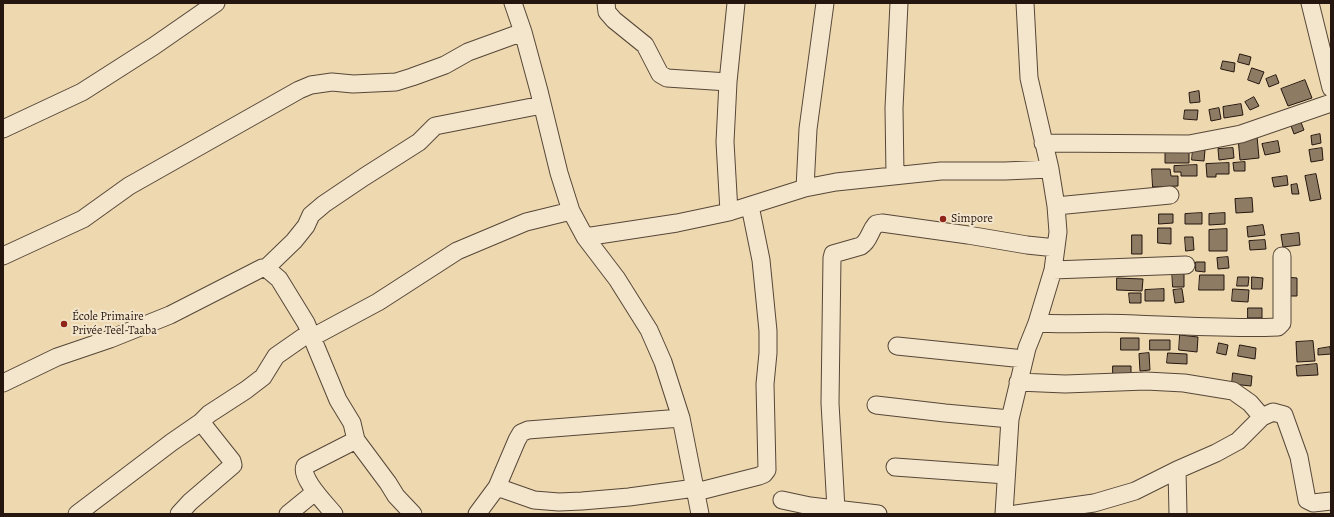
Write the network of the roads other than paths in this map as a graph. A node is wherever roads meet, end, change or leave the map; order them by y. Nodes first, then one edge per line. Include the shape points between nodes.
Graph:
1 (216, 3) edge
2 (513, 3) edge
3 (606, 3) edge
4 (736, 3) edge
5 (825, 3) edge
6 (899, 3) edge
7 (1025, 3) edge
8 (1310, 3) edge
9 (522, 32) junction
10 (1327, 51) edge
11 (728, 82) junction
12 (1331, 88) edge
13 (1331, 103) edge
14 (542, 105) junction
15 (3, 129) edge
16 (1043, 143) junction
17 (1050, 169) junction
18 (895, 175) junction
19 (806, 188) junction
20 (1170, 195) dead end
21 (750, 206) junction
22 (1056, 206) junction
23 (571, 211) junction
24 (729, 212) junction
25 (586, 237) junction
26 (1056, 248) junction
27 (3, 256) edge
28 (1282, 256) dead end
29 (1186, 265) dead end
30 (266, 268) junction
31 (1052, 270) junction
32 (1037, 323) junction
33 (310, 336) junction
34 (897, 346) dead end
35 (1024, 359) junction
36 (1018, 382) junction
37 (3, 383) edge
38 (876, 405) dead end
39 (1262, 417) junction
40 (681, 418) junction
41 (1010, 419) junction
42 (201, 422) junction
43 (356, 440) junction
44 (895, 467) dead end
45 (1177, 470) junction
46 (1006, 475) junction
47 (497, 487) junction
48 (696, 490) junction
49 (315, 492) junction
50 (782, 500) dead end
51 (1331, 501) edge
52 (582, 508) edge
53 (836, 508) junction
54 (77, 514) edge
55 (179, 514) edge
56 (288, 514) edge
57 (334, 514) edge
58 (413, 514) edge
59 (477, 514) edge
60 (700, 514) edge
61 (878, 514) edge
62 (1004, 514) edge
63 (1016, 514) edge
64 (1178, 514) edge

1 - 15 street via 82,92
2 - 9 street
3 - 11 street via 607,12 614,20 645,45 660,74 667,78
4 - 11 street
5 - 19 street via 808,129
6 - 18 street via 894,108
7 - 16 street via 1029,78
8 - 10 street
9 - 14 street
9 - 27 street via 396,82 332,82 311,85 299,90 129,186 83,219
10 - 12 street
11 - 24 street via 725,142
13 - 16 street via 1241,134 1189,144
14 - 23 street
14 - 30 street via 435,126 419,142 324,204 311,215 306,226
16 - 17 street
17 - 18 street via 941,171
17 - 22 street
18 - 19 street
19 - 21 street
20 - 22 street
21 - 24 street
21 - 48 street via 761,260 768,331 765,384 767,470 759,476
22 - 26 street
23 - 25 street
23 - 33 street via 526,222 457,251 378,302
24 - 25 street
25 - 40 street via 650,330
26 - 31 street
26 - 53 street via 882,223 872,228 865,244 833,254 830,403
28 - 32 street via 1282,323 1278,327
29 - 31 street
30 - 33 street via 279,279 288,292
30 - 37 street via 170,315 57,357
31 - 32 street
32 - 35 street
33 - 42 street via 276,356 263,377
33 - 43 street via 338,400 352,423
34 - 35 street
35 - 36 street
36 - 39 street via 1184,383 1233,391 1250,403
36 - 41 street
38 - 41 street
39 - 45 street via 1238,441
39 - 51 street via 1273,412 1284,415 1299,457 1307,500 1313,503
40 - 47 street via 528,430 521,433 517,440
40 - 48 street
41 - 46 street
42 - 54 street
42 - 55 street via 232,461 233,466
43 - 49 street via 305,466 304,475
43 - 58 street via 396,496
44 - 46 street
45 - 63 street via 1135,491 1094,503
45 - 64 street
46 - 62 street
47 - 52 street via 534,500
47 - 59 street
48 - 52 street via 629,497
48 - 60 street
49 - 56 street
49 - 57 street
50 - 53 street
53 - 61 street

